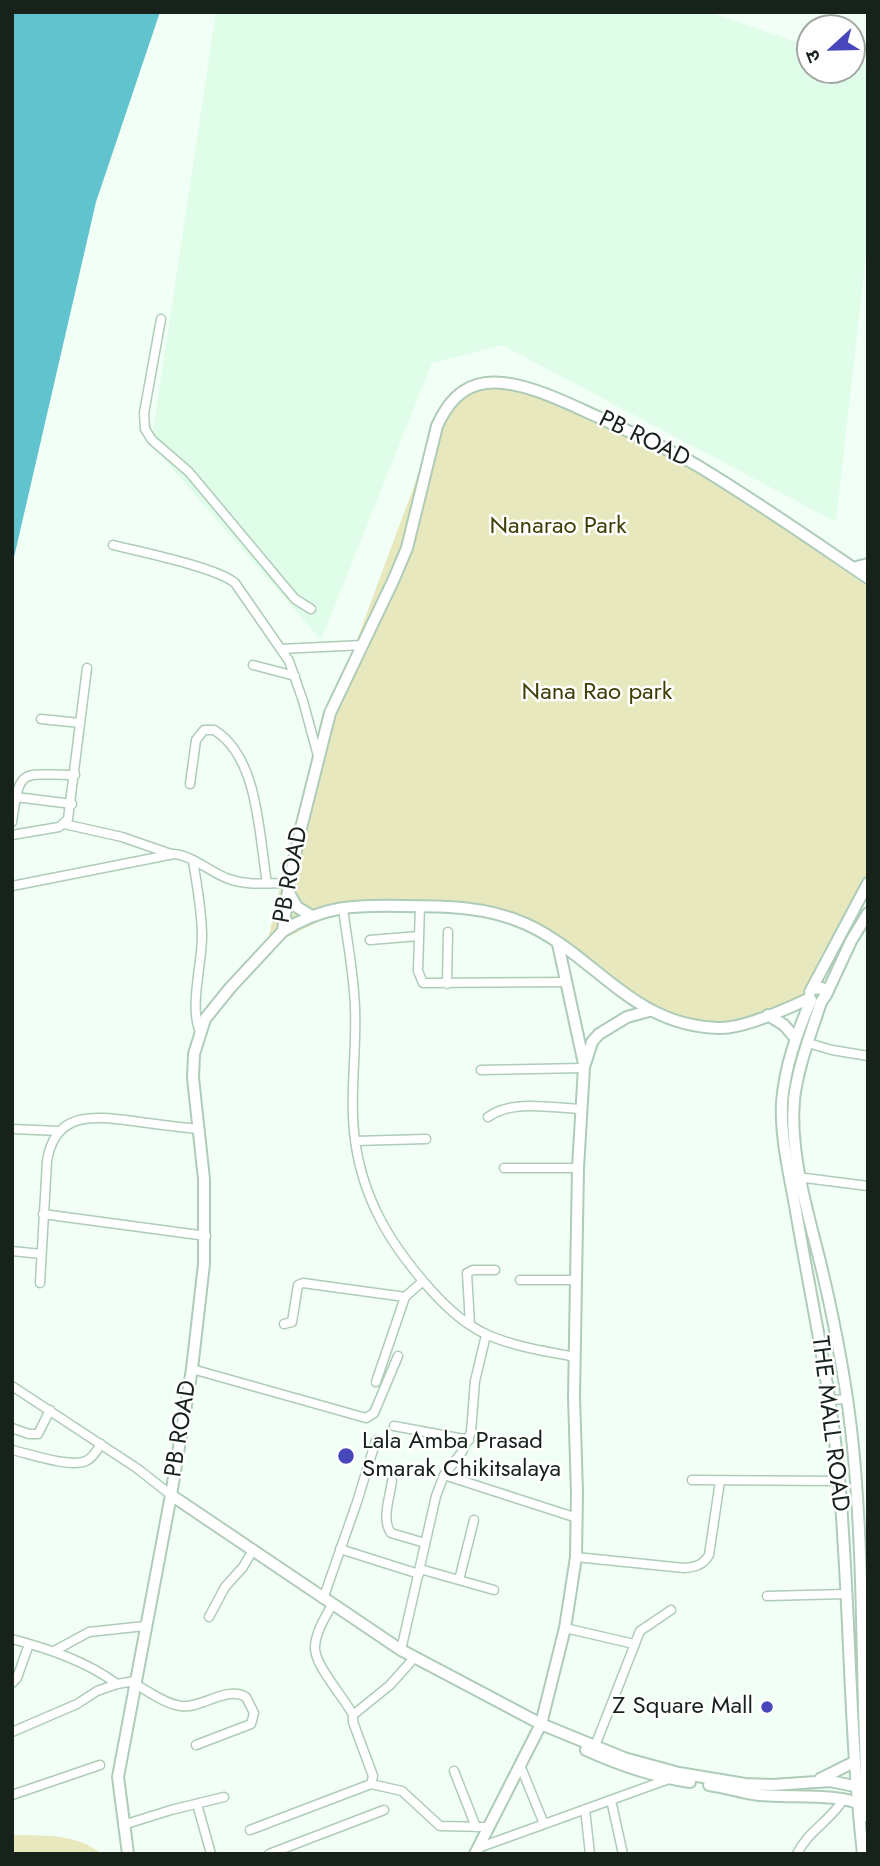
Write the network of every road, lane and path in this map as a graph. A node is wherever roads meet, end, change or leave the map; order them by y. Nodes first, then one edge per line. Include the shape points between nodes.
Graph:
1 (160, 319) dead end
2 (113, 545) dead end
3 (868, 564) edge
4 (853, 568) junction
5 (868, 578) edge
6 (312, 609) dead end
7 (363, 645) junction
8 (281, 649) junction
9 (253, 666) dead end
10 (87, 668) dead end
11 (295, 676) junction
12 (41, 719) dead end
13 (80, 723) junction
14 (320, 760) junction
15 (75, 775) junction
16 (190, 784) dead end
17 (16, 797) junction
18 (72, 804) junction
19 (12, 822) edge
20 (64, 824) junction
21 (12, 835) edge
22 (174, 855) junction
23 (193, 861) junction
24 (267, 883) junction
25 (868, 883) edge
26 (12, 886) edge
27 (289, 887) junction
28 (420, 906) junction
29 (342, 908) junction
30 (868, 913) edge
31 (310, 915) junction
32 (283, 931) junction
33 (448, 932) dead end
34 (419, 936) junction
35 (370, 940) dead end
36 (558, 944) junction
37 (566, 982) junction
38 (447, 984) junction
39 (816, 997) junction
40 (649, 1011) junction
41 (768, 1014) junction
42 (200, 1032) junction
43 (796, 1039) junction
44 (808, 1043) junction
45 (868, 1056) edge
46 (584, 1068) junction
47 (481, 1070) dead end
48 (581, 1109) junction
49 (488, 1117) dead end
50 (12, 1129) edge
51 (199, 1129) junction
52 (61, 1131) junction
53 (426, 1139) dead end
54 (355, 1141) junction
55 (504, 1168) dead end
56 (578, 1168) junction
57 (795, 1177) junction
58 (868, 1185) edge
59 (43, 1214) junction
60 (206, 1237) junction
61 (12, 1251) edge
62 (41, 1254) junction
63 (495, 1270) dead end
64 (520, 1280) dead end
65 (576, 1280) junction
66 (423, 1281) junction
67 (40, 1283) dead end
68 (405, 1297) junction
69 (284, 1324) dead end
70 (470, 1325) junction
71 (486, 1335) junction
72 (398, 1356) dead end
73 (575, 1357) junction
74 (192, 1369) junction
75 (376, 1382) dead end
76 (12, 1386) edge
77 (848, 1399) junction
78 (831, 1401) junction
79 (50, 1410) junction
80 (394, 1426) dead end
81 (12, 1429) edge
82 (376, 1440) dead end
83 (468, 1440) junction
84 (101, 1444) junction
85 (12, 1450) edge
86 (444, 1475) junction
87 (692, 1480) dead end
88 (392, 1481) dead end
89 (720, 1481) junction
90 (839, 1481) junction
91 (171, 1496) junction
92 (577, 1518) junction
93 (474, 1520) dead end
94 (425, 1543) junction
95 (340, 1549) junction
96 (253, 1550) junction
97 (576, 1557) junction
98 (419, 1571) junction
99 (460, 1580) junction
100 (494, 1590) dead end
101 (845, 1594) junction
102 (767, 1596) dead end
103 (328, 1602) junction
104 (670, 1610) dead end
105 (209, 1617) dead end
106 (865, 1617) edge
107 (145, 1626) junction
108 (565, 1628) junction
109 (12, 1639) edge
110 (29, 1644) junction
111 (635, 1644) junction
112 (401, 1650) junction
113 (54, 1651) junction
114 (415, 1657) junction
115 (12, 1683) edge
116 (135, 1683) junction
117 (117, 1684) junction
118 (353, 1715) junction
119 (539, 1727) junction
120 (12, 1732) edge
121 (196, 1745) dead end
122 (596, 1746) junction
123 (854, 1762) junction
124 (100, 1765) dead end
125 (520, 1765) junction
126 (454, 1771) dead end
127 (867, 1771) edge
128 (669, 1779) junction
129 (811, 1783) junction
130 (371, 1784) junction
131 (863, 1788) edge
132 (12, 1796) edge
133 (224, 1797) dead end
134 (611, 1800) junction
135 (843, 1800) junction
136 (197, 1804) junction
137 (864, 1806) edge
138 (384, 1810) dead end
139 (585, 1810) junction
140 (868, 1817) edge
141 (544, 1824) junction
142 (124, 1825) junction
143 (488, 1827) junction
144 (475, 1828) junction
145 (250, 1830) dead end
146 (476, 1851) edge
147 (281, 1852) edge
148 (128, 1854) edge
149 (211, 1854) edge
150 (269, 1854) edge
151 (590, 1854) edge
152 (623, 1854) edge
153 (797, 1854) edge
154 (863, 1854) edge

1 - 6 street via 145,429 189,472 295,599
2 - 8 street via 226,577 239,588
3 - 4 street
4 - 5 street, PB ROAD
4 - 7 street, PB ROAD via 697,466 642,436 547,395 489,382 460,393 437,426 407,548
7 - 8 street
7 - 14 street, PB ROAD via 330,713
8 - 11 street
9 - 11 street
10 - 13 street
11 - 14 street
12 - 13 street
13 - 15 street
14 - 27 street, PB ROAD
15 - 17 street via 27,775
15 - 18 street
16 - 24 street via 196,740 204,730 214,730 234,748 248,777
17 - 18 street
17 - 19 street
18 - 20 street
20 - 21 street
20 - 22 street
22 - 23 street
22 - 26 street
23 - 24 street via 231,880
23 - 42 street via 202,919 195,1015
24 - 27 street
25 - 39 street, THE MALL ROAD
27 - 31 street via 297,906
27 - 32 street, PB ROAD
28 - 29 street
28 - 34 street
28 - 36 street via 494,913 526,924
29 - 31 street
29 - 54 street via 356,1010
30 - 39 street, THE MALL ROAD
31 - 32 street
32 - 42 street, PB ROAD via 230,988
33 - 38 street
34 - 35 street
34 - 38 street via 420,981
36 - 37 street
36 - 40 street
37 - 38 street
37 - 46 street
39 - 41 street
39 - 43 street, THE MALL ROAD
39 - 44 street, THE MALL ROAD
40 - 41 street via 718,1028
40 - 46 street via 627,1017 599,1034
41 - 43 street
42 - 51 street, PB ROAD via 193,1078
43 - 57 street, THE MALL ROAD via 782,1103
44 - 45 street
44 - 57 street, THE MALL ROAD via 794,1101
46 - 47 street
46 - 48 street
48 - 49 street via 509,1107
48 - 56 street
50 - 52 street
51 - 52 street via 95,1116 76,1120
51 - 60 street, PB ROAD
52 - 59 street via 49,1146
53 - 54 street
54 - 66 street via 378,1220
55 - 56 street
56 - 65 street
57 - 58 street
57 - 77 street, THE MALL ROAD via 830,1300
57 - 78 street, THE MALL ROAD
59 - 60 street
59 - 62 street
60 - 74 street, PB ROAD
61 - 62 street
62 - 67 street
63 - 70 street via 467,1273
64 - 65 street
65 - 73 street
66 - 68 street
66 - 70 street
68 - 69 street via 303,1283 296,1290 292,1322
68 - 75 street
70 - 71 street
71 - 73 street
71 - 83 street
72 - 74 street via 374,1413 366,1418
73 - 92 street
74 - 91 street, PB ROAD
76 - 79 street
77 - 78 street
77 - 106 street, THE MALL ROAD
78 - 90 street, THE MALL ROAD
79 - 81 street via 38,1434
79 - 84 street
80 - 83 street
82 - 95 street
83 - 86 street
84 - 85 street via 92,1457 74,1463
84 - 91 street
86 - 92 street
86 - 94 street
87 - 89 street
88 - 94 street via 388,1530
89 - 90 street
89 - 97 street via 709,1555 696,1567
90 - 101 street, THE MALL ROAD
91 - 96 street
91 - 107 street, PB ROAD
92 - 97 street
93 - 99 street
94 - 98 street
95 - 98 street
95 - 103 street
96 - 103 street
96 - 105 street
97 - 108 street
98 - 99 street
98 - 112 street
99 - 100 street
101 - 102 street
101 - 123 street, THE MALL ROAD
103 - 112 street
103 - 118 street via 314,1647 325,1674
104 - 111 street via 642,1627
106 - 127 street, THE MALL ROAD
107 - 113 street via 89,1632
107 - 116 street, PB ROAD
108 - 111 street
108 - 119 street
109 - 110 street
110 - 113 street
110 - 115 street
111 - 122 street
112 - 114 street
113 - 117 street
114 - 118 street
114 - 119 street
116 - 117 street
116 - 121 street via 178,1706 235,1694 246,1697 254,1713 251,1724
116 - 142 street, PB ROAD via 118,1777
117 - 120 street
118 - 130 street via 373,1776
119 - 122 street
119 - 125 street
119 - 128 street via 615,1763
122 - 129 street via 679,1773 773,1786
123 - 129 street
123 - 131 street, THE MALL ROAD
124 - 132 street
125 - 141 street
125 - 143 street
126 - 144 street
127 - 131 street, THE MALL ROAD
128 - 134 street
128 - 135 street via 750,1794
129 - 131 street via 830,1781
130 - 144 street via 402,1791 440,1826
130 - 145 street
131 - 137 street, THE MALL ROAD
133 - 136 street
134 - 139 street
134 - 152 street
135 - 137 street
135 - 153 street via 803,1841
136 - 142 street
136 - 149 street
137 - 140 street, THE MALL ROAD
137 - 154 street, THE MALL ROAD
138 - 147 street
139 - 141 street
139 - 151 street
141 - 146 street
142 - 148 street, PB ROAD
143 - 144 street
143 - 146 street
147 - 150 street

